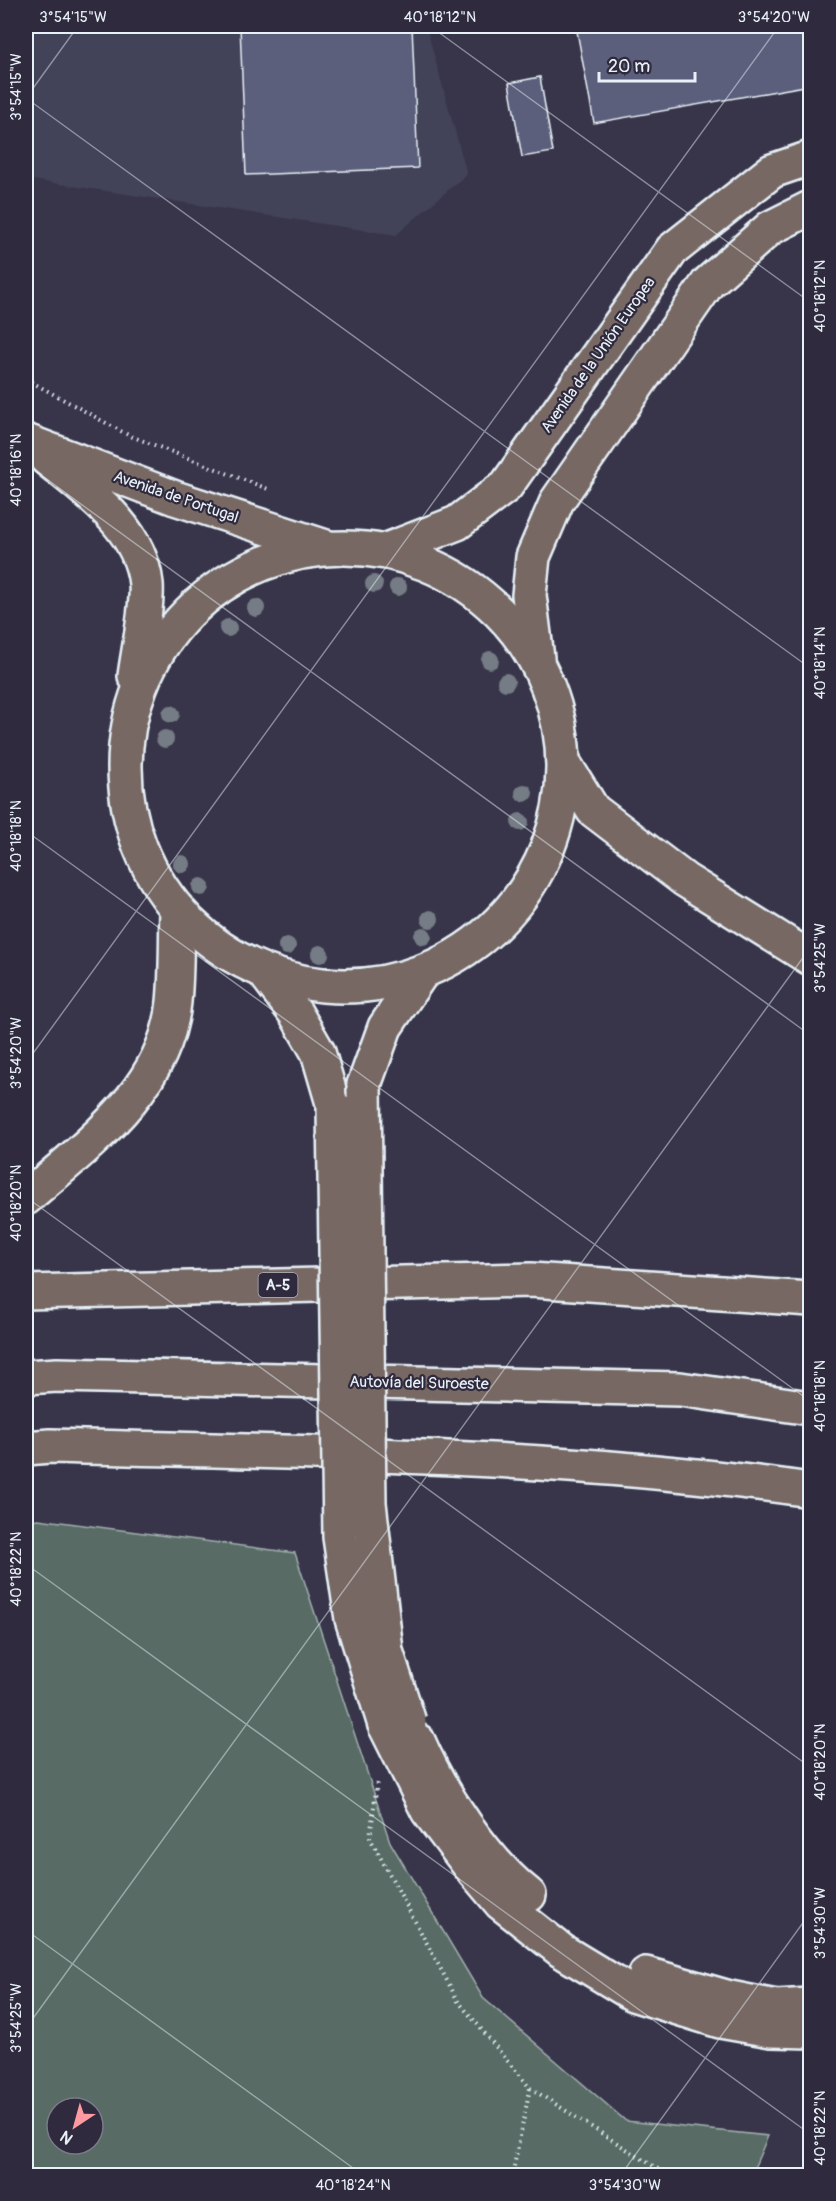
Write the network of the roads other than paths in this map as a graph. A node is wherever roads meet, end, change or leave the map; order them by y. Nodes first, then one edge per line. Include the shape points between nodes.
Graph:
1 (810, 158) edge
2 (810, 208) edge
3 (26, 442) edge
4 (326, 547) junction
5 (387, 550) junction
6 (537, 660) junction
7 (131, 707) junction
8 (565, 765) junction
9 (177, 910) junction
10 (810, 958) edge
11 (264, 972) junction
12 (421, 974) junction
13 (26, 1198) edge
14 (26, 1292) edge
15 (810, 1299) edge
16 (26, 1377) edge
17 (810, 1408) edge
18 (26, 1448) edge
19 (723, 1478) junction
20 (810, 1490) edge
21 (810, 1508) edge
22 (397, 1723) junction
23 (810, 2006) edge
24 (810, 2031) edge

1 - 5 main road, Avenida de la Unión Europea via 772,171 672,250 506,486 457,523
2 - 6 main road via 770,228 708,283 557,501 533,557 529,595
3 - 4 main road, Avenida de Portugal via 175,498
3 - 7 main road, Avenida de Portugal via 108,509 133,544 146,585
4 - 5 main road
4 - 7 main road via 261,562 203,596 159,646
5 - 6 main road via 447,572 498,609
6 - 8 main road via 557,711
7 - 9 main road, Avenida de Portugal via 124,761 129,814 147,865
8 - 10 main road via 593,810 685,880
8 - 12 main road via 556,831 526,892 480,941
9 - 11 main road, Avenida de Portugal via 217,946
9 - 13 main road via 174,1004 165,1045 145,1084 96,1137
11 - 12 main road via 342,987
11 - 22 main road, bridge via 296,1014 318,1052 334,1107 340,1537 352,1619
12 - 22 main road, bridge via 385,1027 364,1085 369,1503
14 - 15 main road, A-5 via 531,1280
16 - 17 main road, Autovía del Suroeste via 680,1389
18 - 19 main road via 457,1458
19 - 20 main road
19 - 21 main road
22 - 23 main road via 453,1807 513,1883 575,1932 645,1974 729,1998 776,2007
22 - 24 main road via 428,1811 501,1903 562,1951 633,1994 720,2020 771,2030

